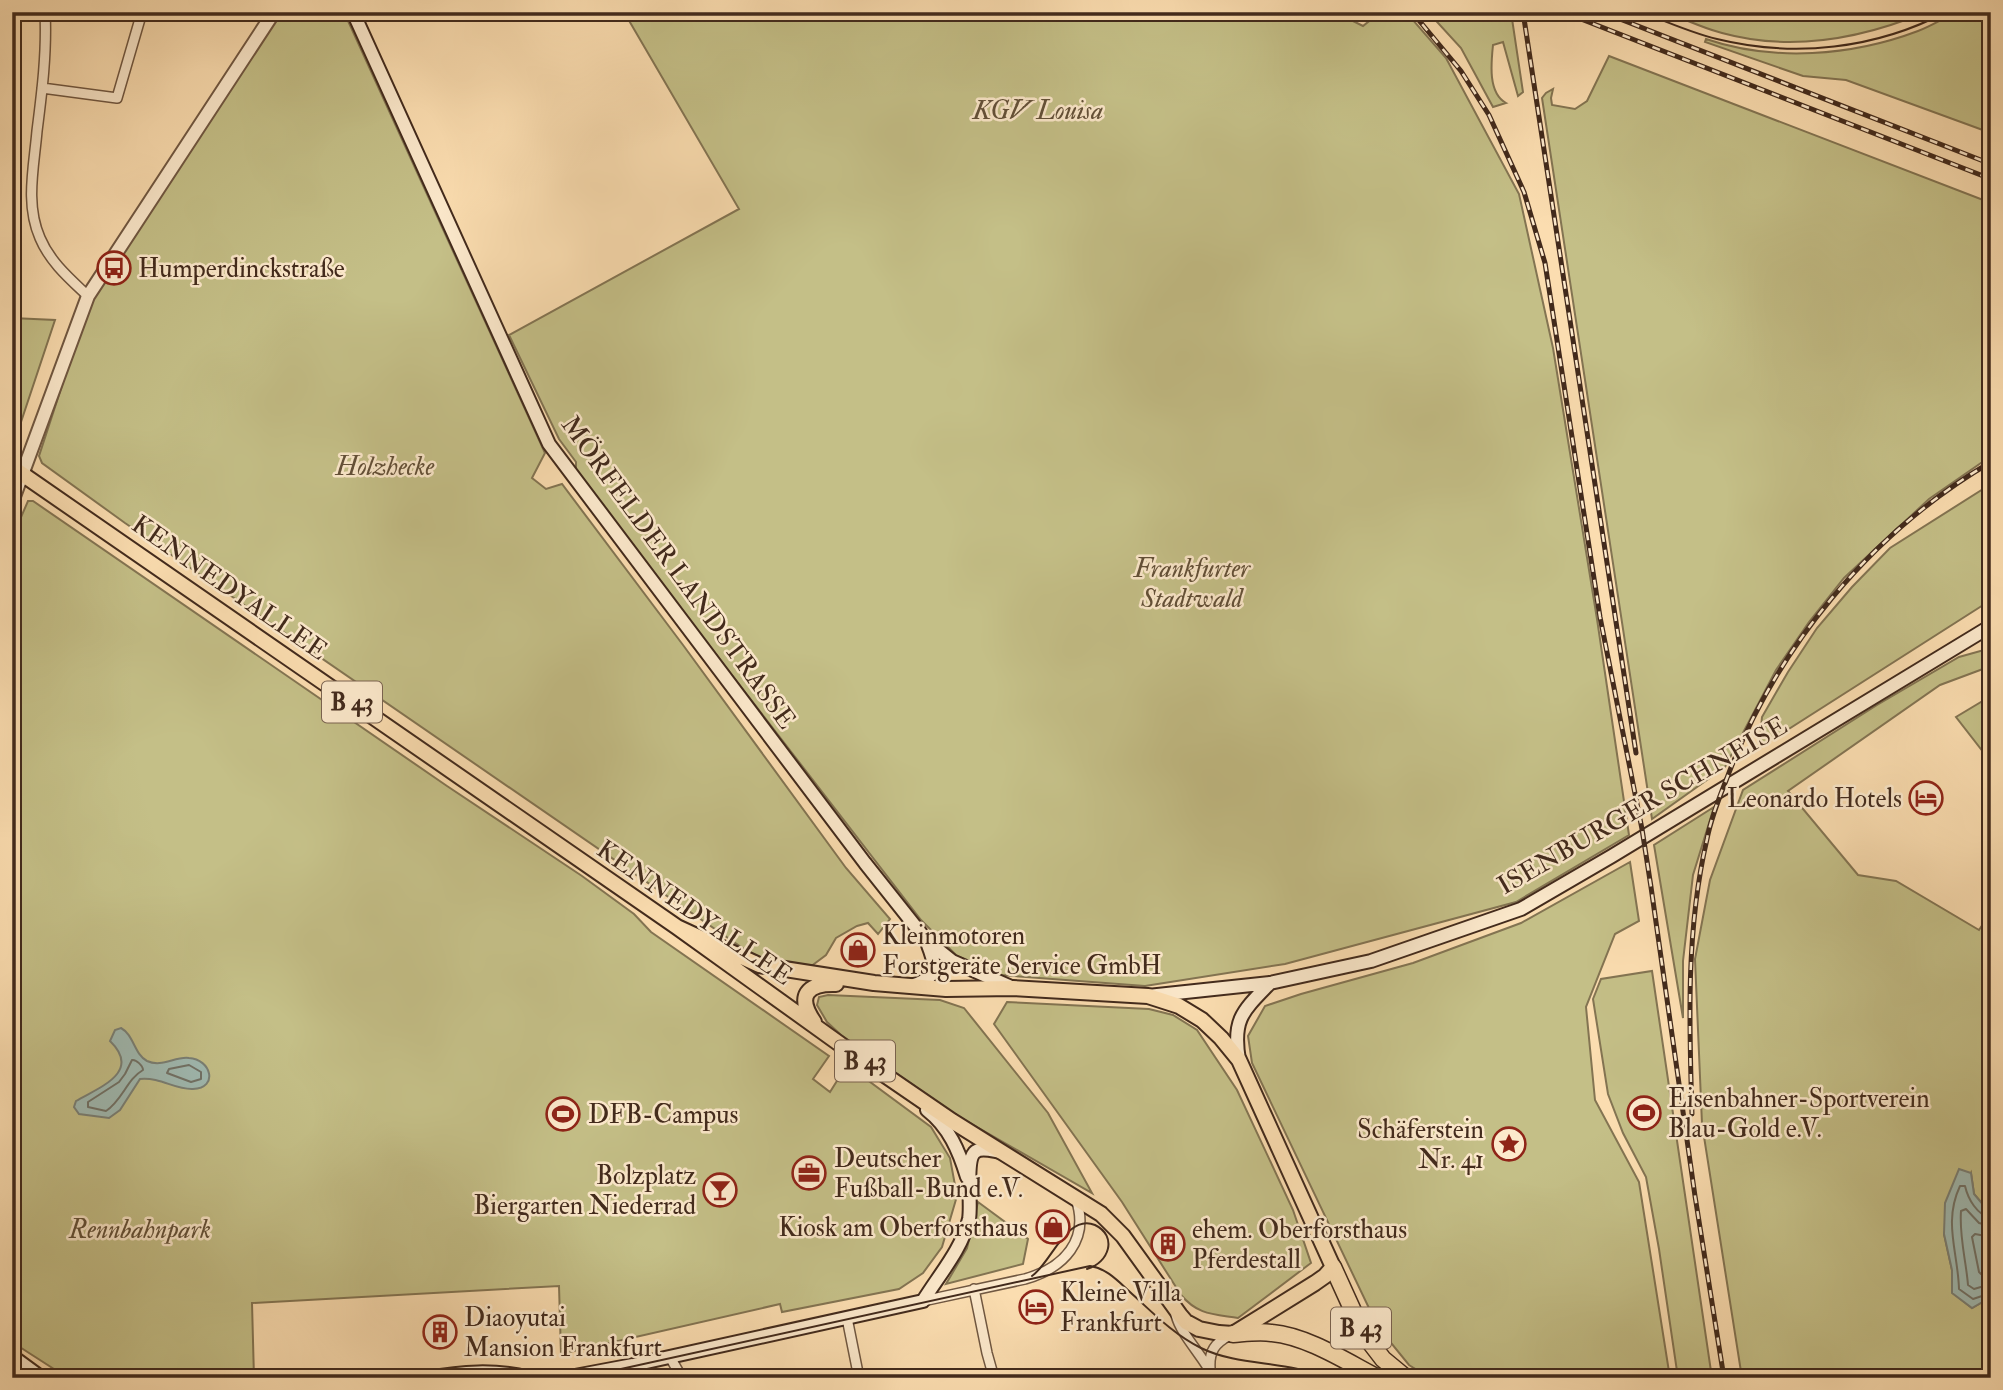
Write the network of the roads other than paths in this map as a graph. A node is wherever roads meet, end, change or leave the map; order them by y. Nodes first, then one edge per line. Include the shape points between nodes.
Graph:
1 (45, 12) edge
2 (142, 12) edge
3 (274, 12) edge
4 (353, 12) edge
5 (42, 88) junction
6 (88, 296) junction
7 (18, 471) edge
8 (12, 502) edge
9 (1991, 626) edge
10 (677, 928) junction
11 (927, 941) junction
12 (1270, 982) junction
13 (884, 984) junction
14 (911, 986) junction
15 (1013, 988) junction
16 (1148, 996) junction
17 (818, 1029) junction
18 (1239, 1060) junction
19 (911, 1092) junction
20 (1001, 1152) junction
21 (969, 1184) junction
22 (1076, 1199) junction
23 (1333, 1267) junction
24 (974, 1289) junction
25 (923, 1301) junction
26 (1175, 1310) junction
27 (847, 1318) junction
28 (1232, 1334) junction
29 (12, 1356) edge
30 (670, 1357) junction
31 (1212, 1374) edge
32 (42, 1378) edge
33 (426, 1378) edge
34 (529, 1378) edge
35 (564, 1378) edge
36 (682, 1378) edge
37 (859, 1378) edge
38 (994, 1378) edge
39 (1378, 1378) edge
40 (1406, 1378) edge

1 - 5 street
2 - 5 street via 117,98
3 - 6 main road
4 - 11 main road, MÖRFELDER LANDSTRASSE via 549,444
5 - 6 street via 31,192 33,218 40,240 62,272
6 - 7 main road
7 - 8 main road
7 - 10 main road, KENNEDYALLEE / B 43
9 - 12 main road, ISENBURGER SCHNEISE via 1521,909 1371,961
10 - 13 main road, ISENBURGER SCHNEISE / B 43 via 759,965
10 - 17 main road, KENNEDYALLEE / B 43
11 - 14 main road via 934,969
11 - 15 main road, MÖRFELDER LANDSTRASSE via 949,959
12 - 16 main road, ISENBURGER SCHNEISE
12 - 18 main road via 1238,1024
13 - 14 main road, ISENBURGER SCHNEISE / B 43
13 - 17 main road via 814,986 805,1004
14 - 15 main road, ISENBURGER SCHNEISE / B 43
15 - 16 main road, ISENBURGER SCHNEISE / B 43
16 - 18 main road, B 43 via 1202,1020
17 - 19 main road, KENNEDYALLEE / B 43
18 - 23 main road, B 43
19 - 20 main road, KENNEDYALLEE / B 43
19 - 21 main road via 953,1139
20 - 21 main road via 974,1153
20 - 22 main road, KENNEDYALLEE / B 43
21 - 25 main road via 970,1215 963,1236
22 - 24 street via 1081,1223 1076,1241 1055,1266 1036,1276
22 - 26 main road, KENNEDYALLEE / B 43 via 1118,1230
23 - 28 main road, B 43
23 - 40 highway, B 43 via 1363,1333 1383,1359
24 - 25 street
24 - 38 street
25 - 27 main road
26 - 28 main road, KENNEDYALLEE / B 43 via 1199,1329
26 - 31 street via 1180,1326
27 - 30 main road
27 - 37 street
28 - 31 street via 1212,1351
28 - 39 highway, B 43 via 1286,1335
29 - 32 main road
30 - 35 main road
30 - 36 street
33 - 34 main road via 492,1371

